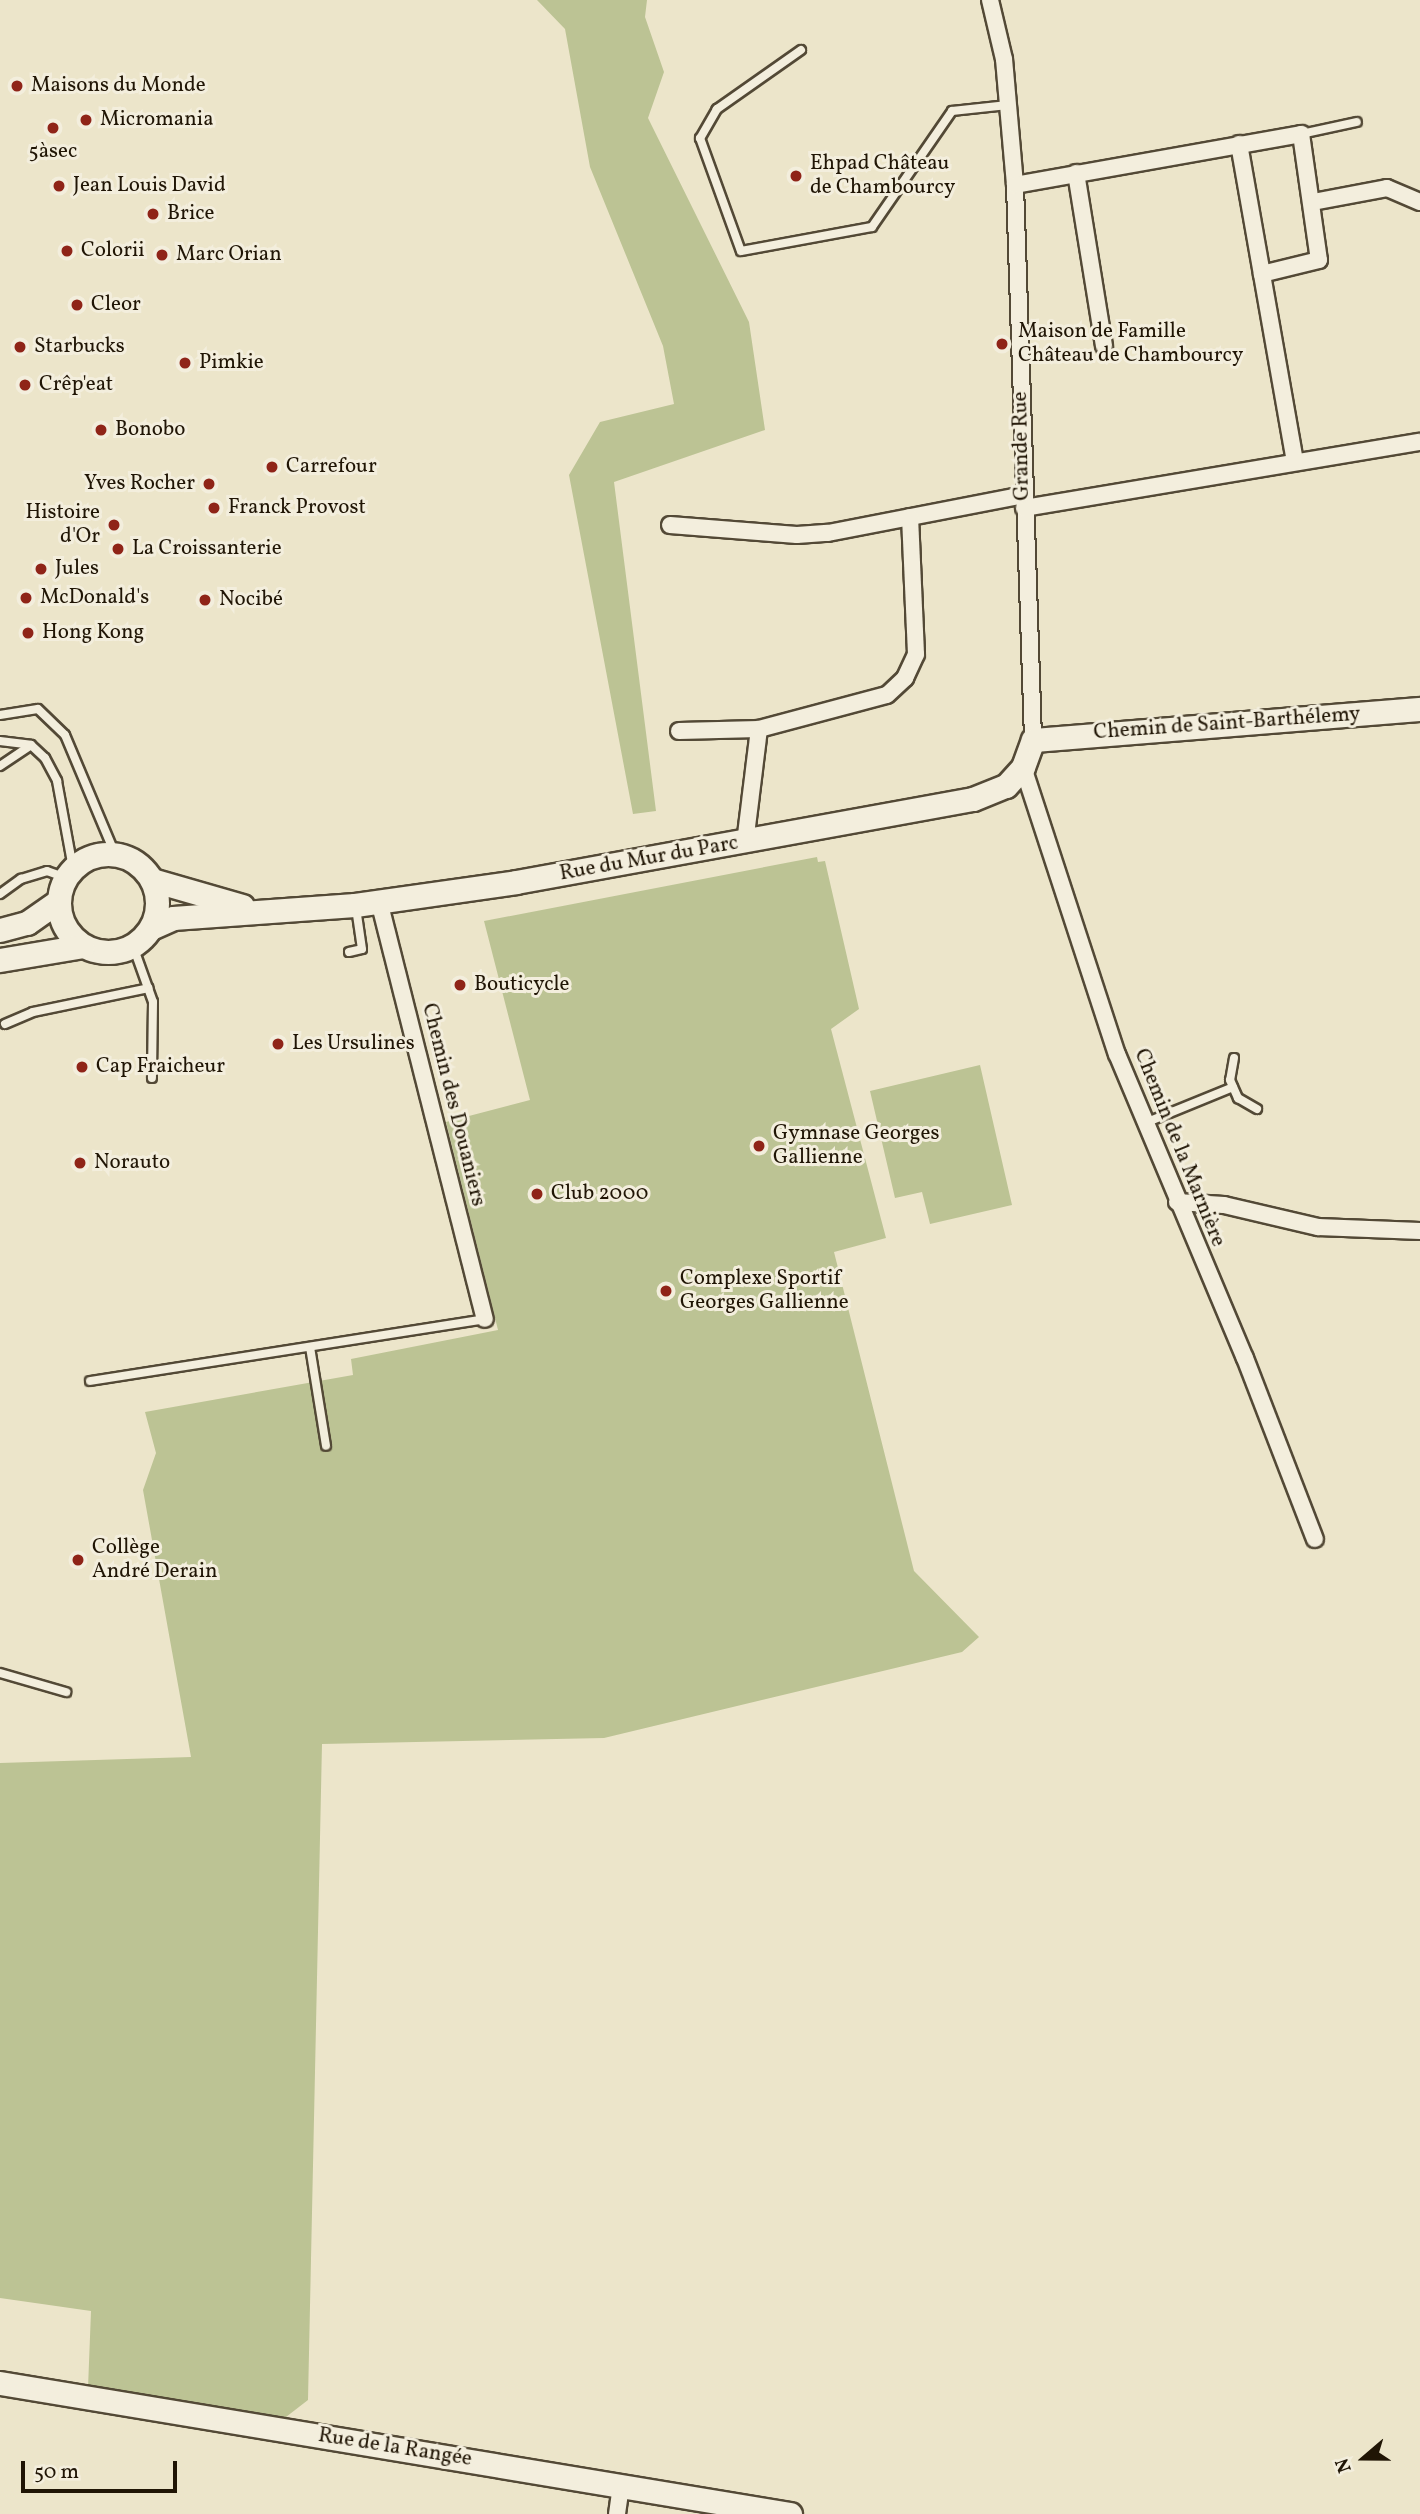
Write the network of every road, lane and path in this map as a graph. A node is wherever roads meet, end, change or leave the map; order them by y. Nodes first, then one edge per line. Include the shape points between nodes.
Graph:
1 (990, 0) edge
2 (800, 50) dead end
3 (1008, 105) junction
4 (1357, 122) dead end
5 (1301, 134) junction
6 (1239, 144) junction
7 (1076, 173) junction
8 (1015, 185) junction
9 (1312, 202) junction
10 (1420, 202) edge
11 (1262, 274) junction
12 (1104, 346) dead end
13 (1420, 442) edge
14 (1295, 460) junction
15 (1023, 502) junction
16 (910, 517) junction
17 (670, 525) dead end
18 (1420, 709) edge
19 (0, 715) edge
20 (759, 729) junction
21 (679, 731) dead end
22 (1033, 740) junction
23 (0, 741) edge
24 (31, 745) junction
25 (0, 766) edge
26 (1023, 767) junction
27 (745, 843) junction
28 (115, 854) junction
29 (70, 873) junction
30 (152, 880) junction
31 (0, 894) edge
32 (59, 901) junction
33 (379, 901) junction
34 (355, 905) junction
35 (262, 911) junction
36 (152, 928) junction
37 (0, 930) edge
38 (83, 946) junction
39 (133, 946) junction
40 (349, 952) dead end
41 (0, 960) edge
42 (149, 988) junction
43 (5, 1024) dead end
44 (1234, 1058) dead end
45 (152, 1078) dead end
46 (1233, 1087) junction
47 (1257, 1109) dead end
48 (1145, 1123) junction
49 (1177, 1202) junction
50 (1420, 1231) edge
51 (485, 1319) joint
52 (310, 1347) junction
53 (90, 1381) dead end
54 (326, 1446) dead end
55 (1315, 1539) dead end
56 (0, 1673) edge
57 (66, 1692) dead end
58 (0, 2383) edge
59 (621, 2486) junction
60 (617, 2514) edge
61 (790, 2514) edge

1 - 3 street, Grande Rue
2 - 3 lane via 717,109 700,138 741,251 872,227 952,111
3 - 8 street, Grande Rue
4 - 5 lane
5 - 6 street
5 - 9 street
6 - 7 street
6 - 11 street
7 - 8 street
7 - 12 street
8 - 15 street, Grande Rue
9 - 10 street via 1387,188
9 - 11 street via 1319,260
11 - 14 street
13 - 14 street
14 - 15 street
15 - 16 street
15 - 22 street, Grande Rue
16 - 17 street via 797,535
16 - 20 street via 916,654 905,678 887,695 869,703
18 - 22 street, Chemin de Saint-Barthélemy
19 - 28 lane via 38,709 65,735
20 - 21 street
20 - 27 street
22 - 26 street, Grande Rue
23 - 24 lane
24 - 25 lane
24 - 29 lane via 45,758 57,781
26 - 27 street, Rue du Mur du Parc via 994,794
26 - 48 street, Chemin de la Marnière via 1067,897 1081,955
27 - 33 street, Rue du Mur du Parc
28 - 29 street via 100,855
28 - 30 street via 143,867
29 - 31 lane via 47,871 21,879
29 - 32 street
30 - 35 street, Rue du Mur du Parc
30 - 36 street via 157,912
32 - 37 street via 27,923
32 - 38 street via 65,926
33 - 34 street, Rue du Mur du Parc
33 - 51 street, Chemin des Douaniers
34 - 35 street, Rue du Mur du Parc
34 - 40 lane via 362,949
35 - 36 street, Rue du Mur du Parc via 173,918
36 - 39 street
38 - 39 street via 108,953
38 - 41 street
39 - 42 lane
42 - 43 lane via 33,1012
42 - 45 lane via 153,1002
44 - 46 lane
46 - 47 lane via 1238,1098
46 - 48 lane
48 - 49 street, Chemin de la Marnière
49 - 50 street via 1224,1205 1318,1227
49 - 55 street, Chemin de la Marnière
51 - 52 lane
52 - 53 lane
52 - 54 lane
56 - 57 lane
58 - 59 street, Rue de la Rangée
59 - 60 street
59 - 61 street, Rue de la Rangée

